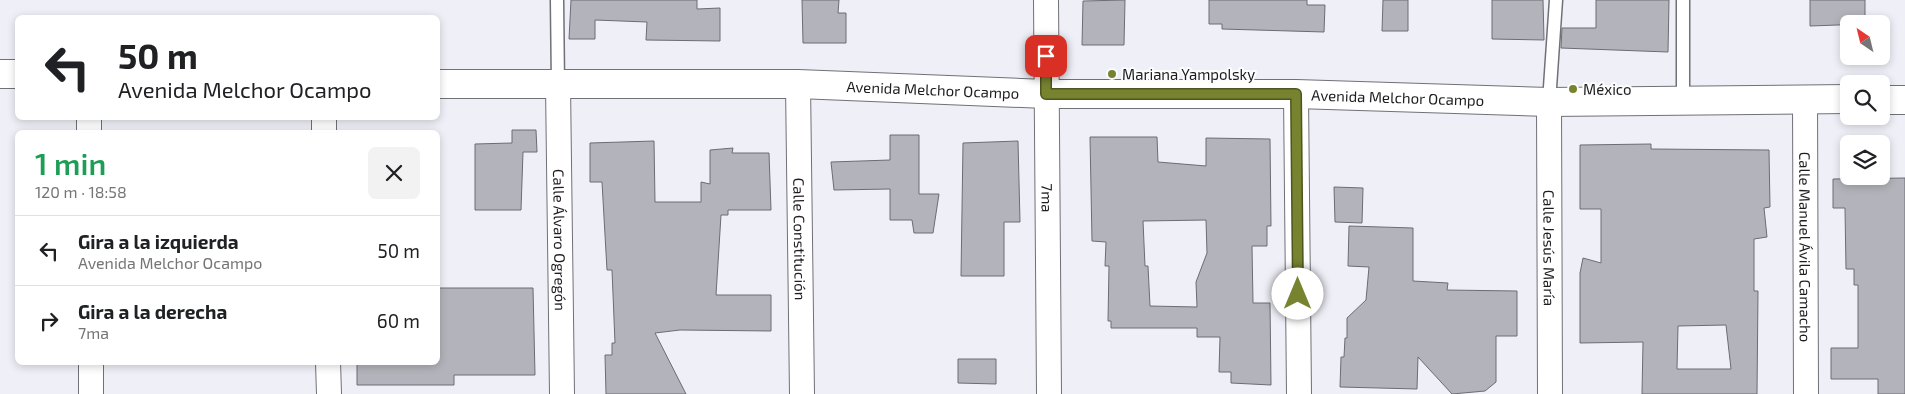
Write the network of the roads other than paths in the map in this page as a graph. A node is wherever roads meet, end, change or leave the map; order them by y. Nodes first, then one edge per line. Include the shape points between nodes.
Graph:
1 (557, 0) edge
2 (1046, 0) edge
3 (1556, 0) edge
4 (1683, 0) edge
5 (0, 74) edge
6 (15, 74) edge
7 (440, 84) edge
8 (798, 84) junction
9 (558, 85) junction
10 (1046, 94) junction
11 (1296, 94) junction
12 (1805, 98) junction
13 (1840, 99) edge
14 (1890, 100) edge
15 (1905, 100) edge
16 (1549, 102) junction
17 (1683, 102) junction
18 (91, 365) edge
19 (328, 365) edge
20 (91, 394) edge
21 (329, 394) edge
22 (562, 394) edge
23 (802, 394) edge
24 (1049, 394) edge
25 (1298, 394) edge
26 (1550, 394) edge
27 (1806, 394) edge

1 - 9 lane
2 - 10 street, 7ma
3 - 16 lane
4 - 17 lane
5 - 6 street
7 - 9 street, Avenida Melchor Ocampo
8 - 9 street, Avenida Melchor Ocampo
8 - 10 street, Avenida Melchor Ocampo
8 - 23 street, Calle Constitución
9 - 22 street, Calle Álvaro Ogregón
10 - 11 street, Avenida Melchor Ocampo
10 - 24 street, 7ma
11 - 16 street, Avenida Melchor Ocampo
11 - 25 street
12 - 13 street, Avenida Melchor Ocampo
12 - 17 street, Avenida Melchor Ocampo
12 - 27 street, Calle Manuel Ávila Camacho
14 - 15 street
16 - 17 street, Avenida Melchor Ocampo
16 - 26 street, Calle Jesús María
18 - 20 street
19 - 21 street

